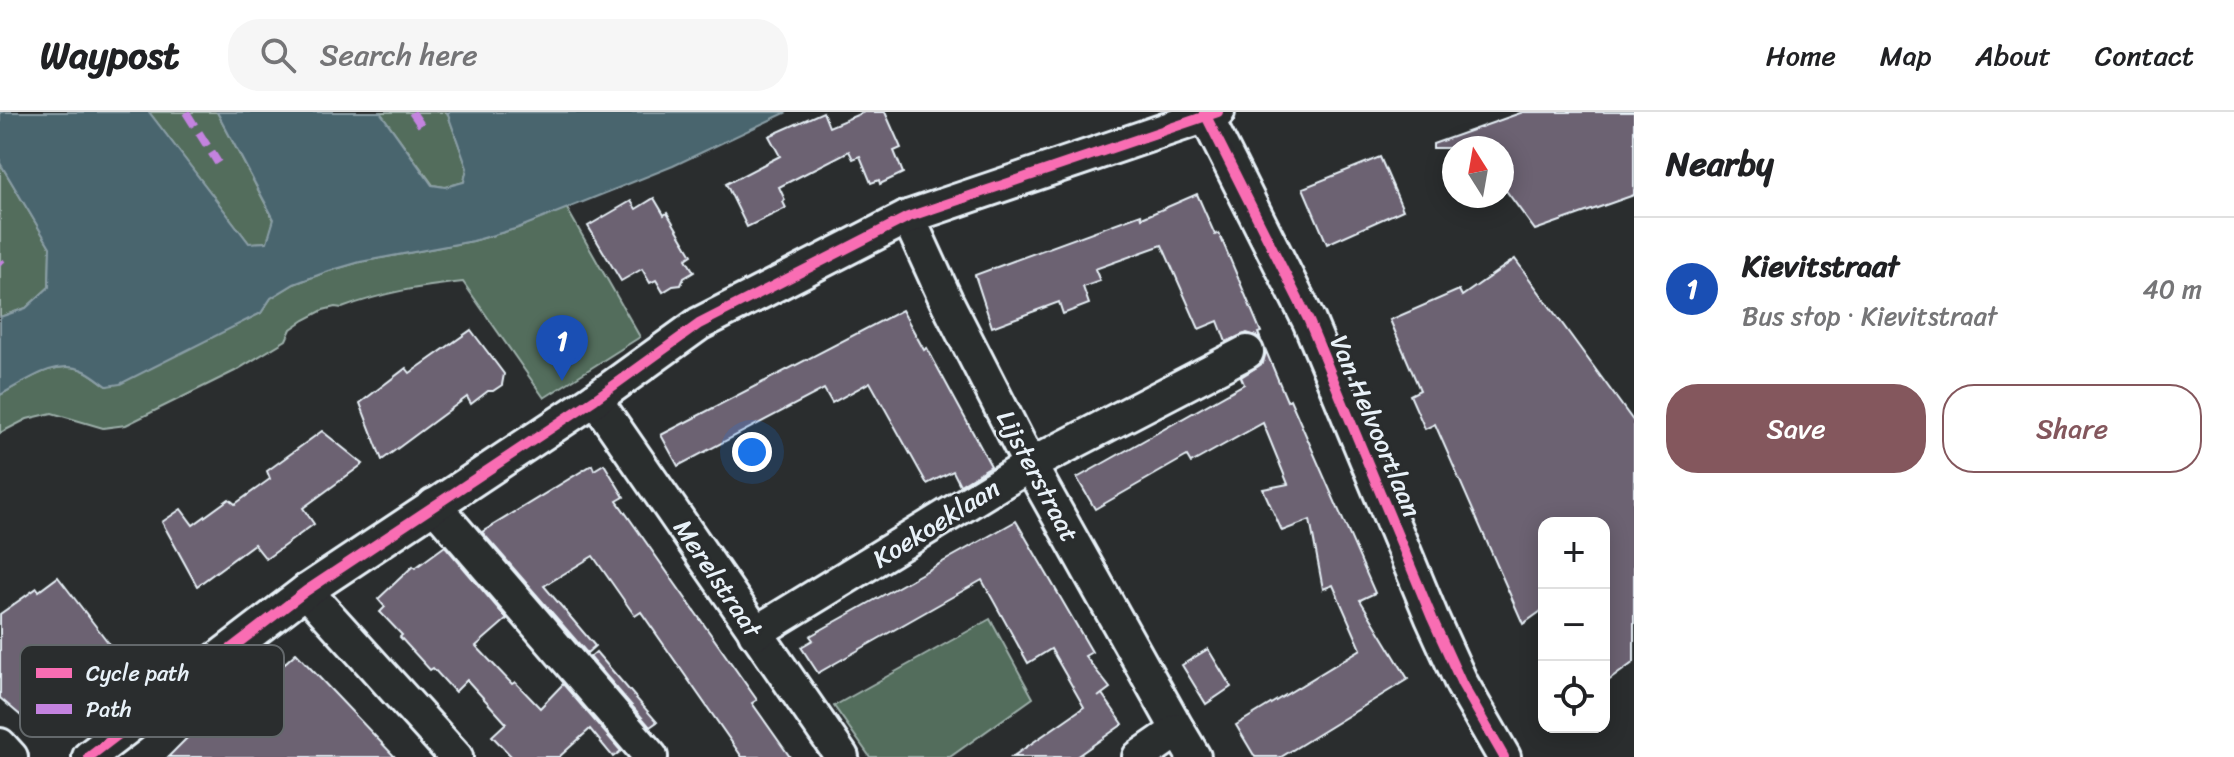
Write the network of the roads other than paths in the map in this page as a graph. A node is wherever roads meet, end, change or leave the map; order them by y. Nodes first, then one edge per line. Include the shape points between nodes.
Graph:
1 (1210, 113) edge
2 (908, 217) junction
3 (1247, 352) dead end
4 (595, 399) junction
5 (1030, 465) junction
6 (434, 505) junction
7 (306, 591) junction
8 (755, 633) junction
9 (235, 645) edge
10 (115, 737) edge
11 (1186, 743) edge
12 (0, 745) edge
13 (11, 757) edge
14 (89, 757) edge
15 (456, 757) edge
16 (651, 757) edge
17 (842, 757) edge
18 (1139, 757) edge
19 (1504, 757) edge

1 - 2 street
1 - 19 street, Van Helvoortlaan via 1309,321 1462,684
2 - 4 street via 699,324
2 - 5 street, Lijsterstraat
3 - 5 street, Koekoeklaan
4 - 6 street
4 - 8 street, Merelstraat
5 - 8 street, Koekoeklaan
5 - 11 street, Lijsterstraat
6 - 7 street
6 - 16 street
7 - 9 street
7 - 15 street
8 - 17 street, Merelstraat
10 - 14 street
11 - 18 street
12 - 13 street

